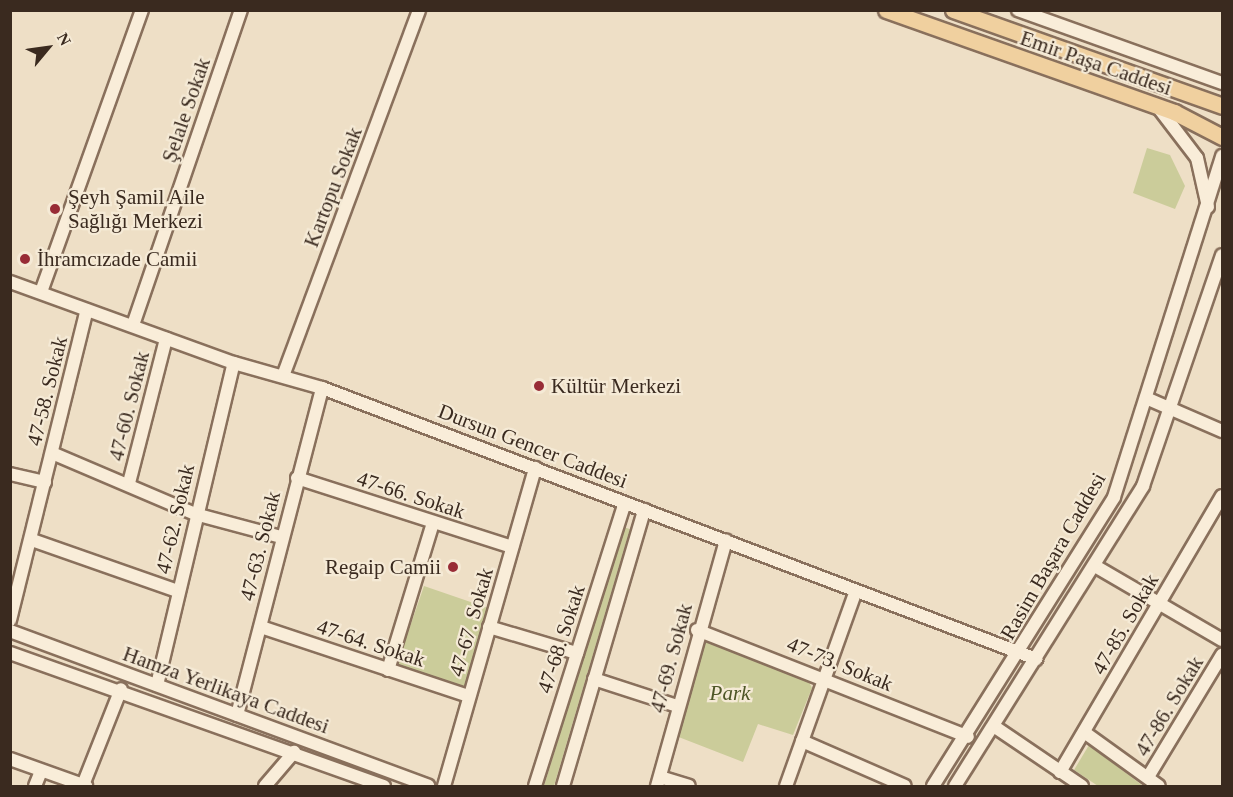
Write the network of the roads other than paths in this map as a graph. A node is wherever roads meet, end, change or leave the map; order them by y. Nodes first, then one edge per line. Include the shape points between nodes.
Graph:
1 (142, 10) edge
2 (241, 10) edge
3 (419, 10) edge
4 (886, 10) edge
5 (953, 10) edge
6 (1018, 10) edge
7 (981, 15) edge
8 (1222, 83) edge
9 (1157, 106) junction
10 (1222, 106) edge
11 (1222, 137) edge
12 (1222, 156) edge
13 (1209, 208) junction
14 (1222, 255) edge
15 (10, 282) edge
16 (41, 292) junction
17 (87, 310) junction
18 (133, 325) junction
19 (166, 339) junction
20 (234, 363) junction
21 (283, 376) junction
22 (322, 388) junction
23 (1148, 399) junction
24 (1170, 409) junction
25 (1219, 432) edge
26 (52, 453) junction
27 (535, 468) junction
28 (10, 474) edge
29 (297, 478) junction
30 (45, 482) junction
31 (129, 483) junction
32 (1222, 496) edge
33 (625, 503) junction
34 (644, 510) junction
35 (195, 514) junction
36 (433, 523) junction
37 (281, 537) junction
38 (32, 540) junction
39 (726, 540) junction
40 (512, 547) junction
41 (1095, 566) junction
42 (178, 591) junction
43 (856, 591) junction
44 (1159, 605) junction
45 (10, 620) edge
46 (261, 627) junction
47 (489, 627) junction
48 (697, 630) junction
49 (10, 631) edge
50 (1222, 640) edge
51 (1021, 651) junction
52 (10, 653) edge
53 (577, 653) junction
54 (1222, 655) edge
55 (1036, 659) junction
56 (388, 670) junction
57 (824, 678) junction
58 (594, 679) junction
59 (157, 685) junction
60 (121, 689) junction
61 (469, 696) junction
62 (677, 706) junction
63 (237, 715) junction
64 (995, 727) junction
65 (1084, 732) junction
66 (968, 737) junction
67 (802, 741) junction
68 (294, 752) junction
69 (10, 759) edge
70 (41, 771) junction
71 (1060, 772) junction
72 (1148, 777) junction
73 (658, 782) edge
74 (35, 786) edge
75 (84, 786) edge
76 (265, 786) edge
77 (384, 786) edge
78 (428, 786) edge
79 (444, 786) edge
80 (535, 786) edge
81 (563, 786) edge
82 (689, 786) edge
83 (786, 786) edge
84 (905, 786) edge
85 (933, 786) edge
86 (956, 786) edge
87 (1082, 786) edge
88 (1159, 786) edge

1 - 16 street
2 - 18 street, Şelale Sokak
3 - 21 street, Kartopu Sokak
4 - 9 main road, Emir Paşa Caddesi
5 - 7 main road, Emir Paşa Caddesi
6 - 8 street
7 - 10 main road, Emir Paşa Caddesi
9 - 11 main road, Emir Paşa Caddesi
9 - 13 street via 1197,158
12 - 13 street, Rasim Başara Caddesi
13 - 23 street, Rasim Başara Caddesi
14 - 24 street, Rasim Başara Caddesi
15 - 16 street, Dursun Gencer Caddesi
16 - 17 street, Dursun Gencer Caddesi
17 - 18 street, Dursun Gencer Caddesi
17 - 26 street, 47-58. Sokak
18 - 19 street, Dursun Gencer Caddesi
19 - 20 street, Dursun Gencer Caddesi
19 - 31 street, 47-60. Sokak
20 - 21 street, Dursun Gencer Caddesi
20 - 35 street, 47-62. Sokak
21 - 22 street, Dursun Gencer Caddesi
22 - 27 street, Dursun Gencer Caddesi
22 - 29 street, 47-63. Sokak
23 - 24 street
23 - 51 street, Rasim Başara Caddesi via 1114,497
24 - 25 street
24 - 41 street, Rasim Başara Caddesi via 1143,486
26 - 30 street, 47-58. Sokak
26 - 31 street
27 - 33 street, Dursun Gencer Caddesi
27 - 40 street, 47-67. Sokak
28 - 30 street
29 - 36 street, 47-66. Sokak
29 - 37 street, 47-63. Sokak
30 - 38 street, 47-58. Sokak
31 - 35 street
32 - 44 street, 47-85. Sokak
33 - 34 street, Dursun Gencer Caddesi
33 - 53 street, 47-68. Sokak
34 - 39 street, Dursun Gencer Caddesi
34 - 58 street, 47-68. Sokak
35 - 37 street
35 - 42 street, 47-62. Sokak
36 - 40 street, 47-66. Sokak
36 - 56 street
37 - 46 street, 47-63. Sokak
38 - 42 street
38 - 45 street, 47-58. Sokak
39 - 43 street, Dursun Gencer Caddesi
39 - 48 street, 47-69. Sokak
40 - 47 street, 47-67. Sokak
41 - 44 street
41 - 55 street, Rasim Başara Caddesi
42 - 59 street, 47-62. Sokak
43 - 51 street, Dursun Gencer Caddesi
43 - 57 street
44 - 50 street
44 - 65 street, 47-85. Sokak
46 - 56 street, 47-64. Sokak
46 - 63 street, 47-63. Sokak
47 - 53 street
47 - 61 street, 47-67. Sokak
48 - 57 street, 47-73. Sokak
48 - 62 street, 47-69. Sokak
49 - 59 street, Hamza Yerlikaya Caddesi
51 - 55 street, Dursun Gencer Caddesi
51 - 66 street, Rasim Başara Caddesi
52 - 60 street, Hamza Yerlikaya Caddesi
53 - 80 street, 47-68. Sokak
54 - 72 street, 47-86. Sokak
55 - 64 street, Rasim Başara Caddesi
56 - 61 street, 47-64. Sokak
57 - 66 street, 47-73. Sokak
57 - 67 street
58 - 62 street
58 - 81 street, 47-68. Sokak
59 - 63 street, Hamza Yerlikaya Caddesi
60 - 68 street, Hamza Yerlikaya Caddesi
60 - 75 street
61 - 79 street, 47-67. Sokak
62 - 73 street, 47-69. Sokak
63 - 78 street, Hamza Yerlikaya Caddesi
64 - 71 street
64 - 86 street, Rasim Başara Caddesi
65 - 71 street, 47-85. Sokak
65 - 72 street
66 - 85 street, Rasim Başara Caddesi
67 - 83 street
67 - 84 street
68 - 76 street
68 - 77 street, Hamza Yerlikaya Caddesi
69 - 70 street
70 - 74 street
70 - 75 street
71 - 87 street
72 - 88 street
73 - 82 street

